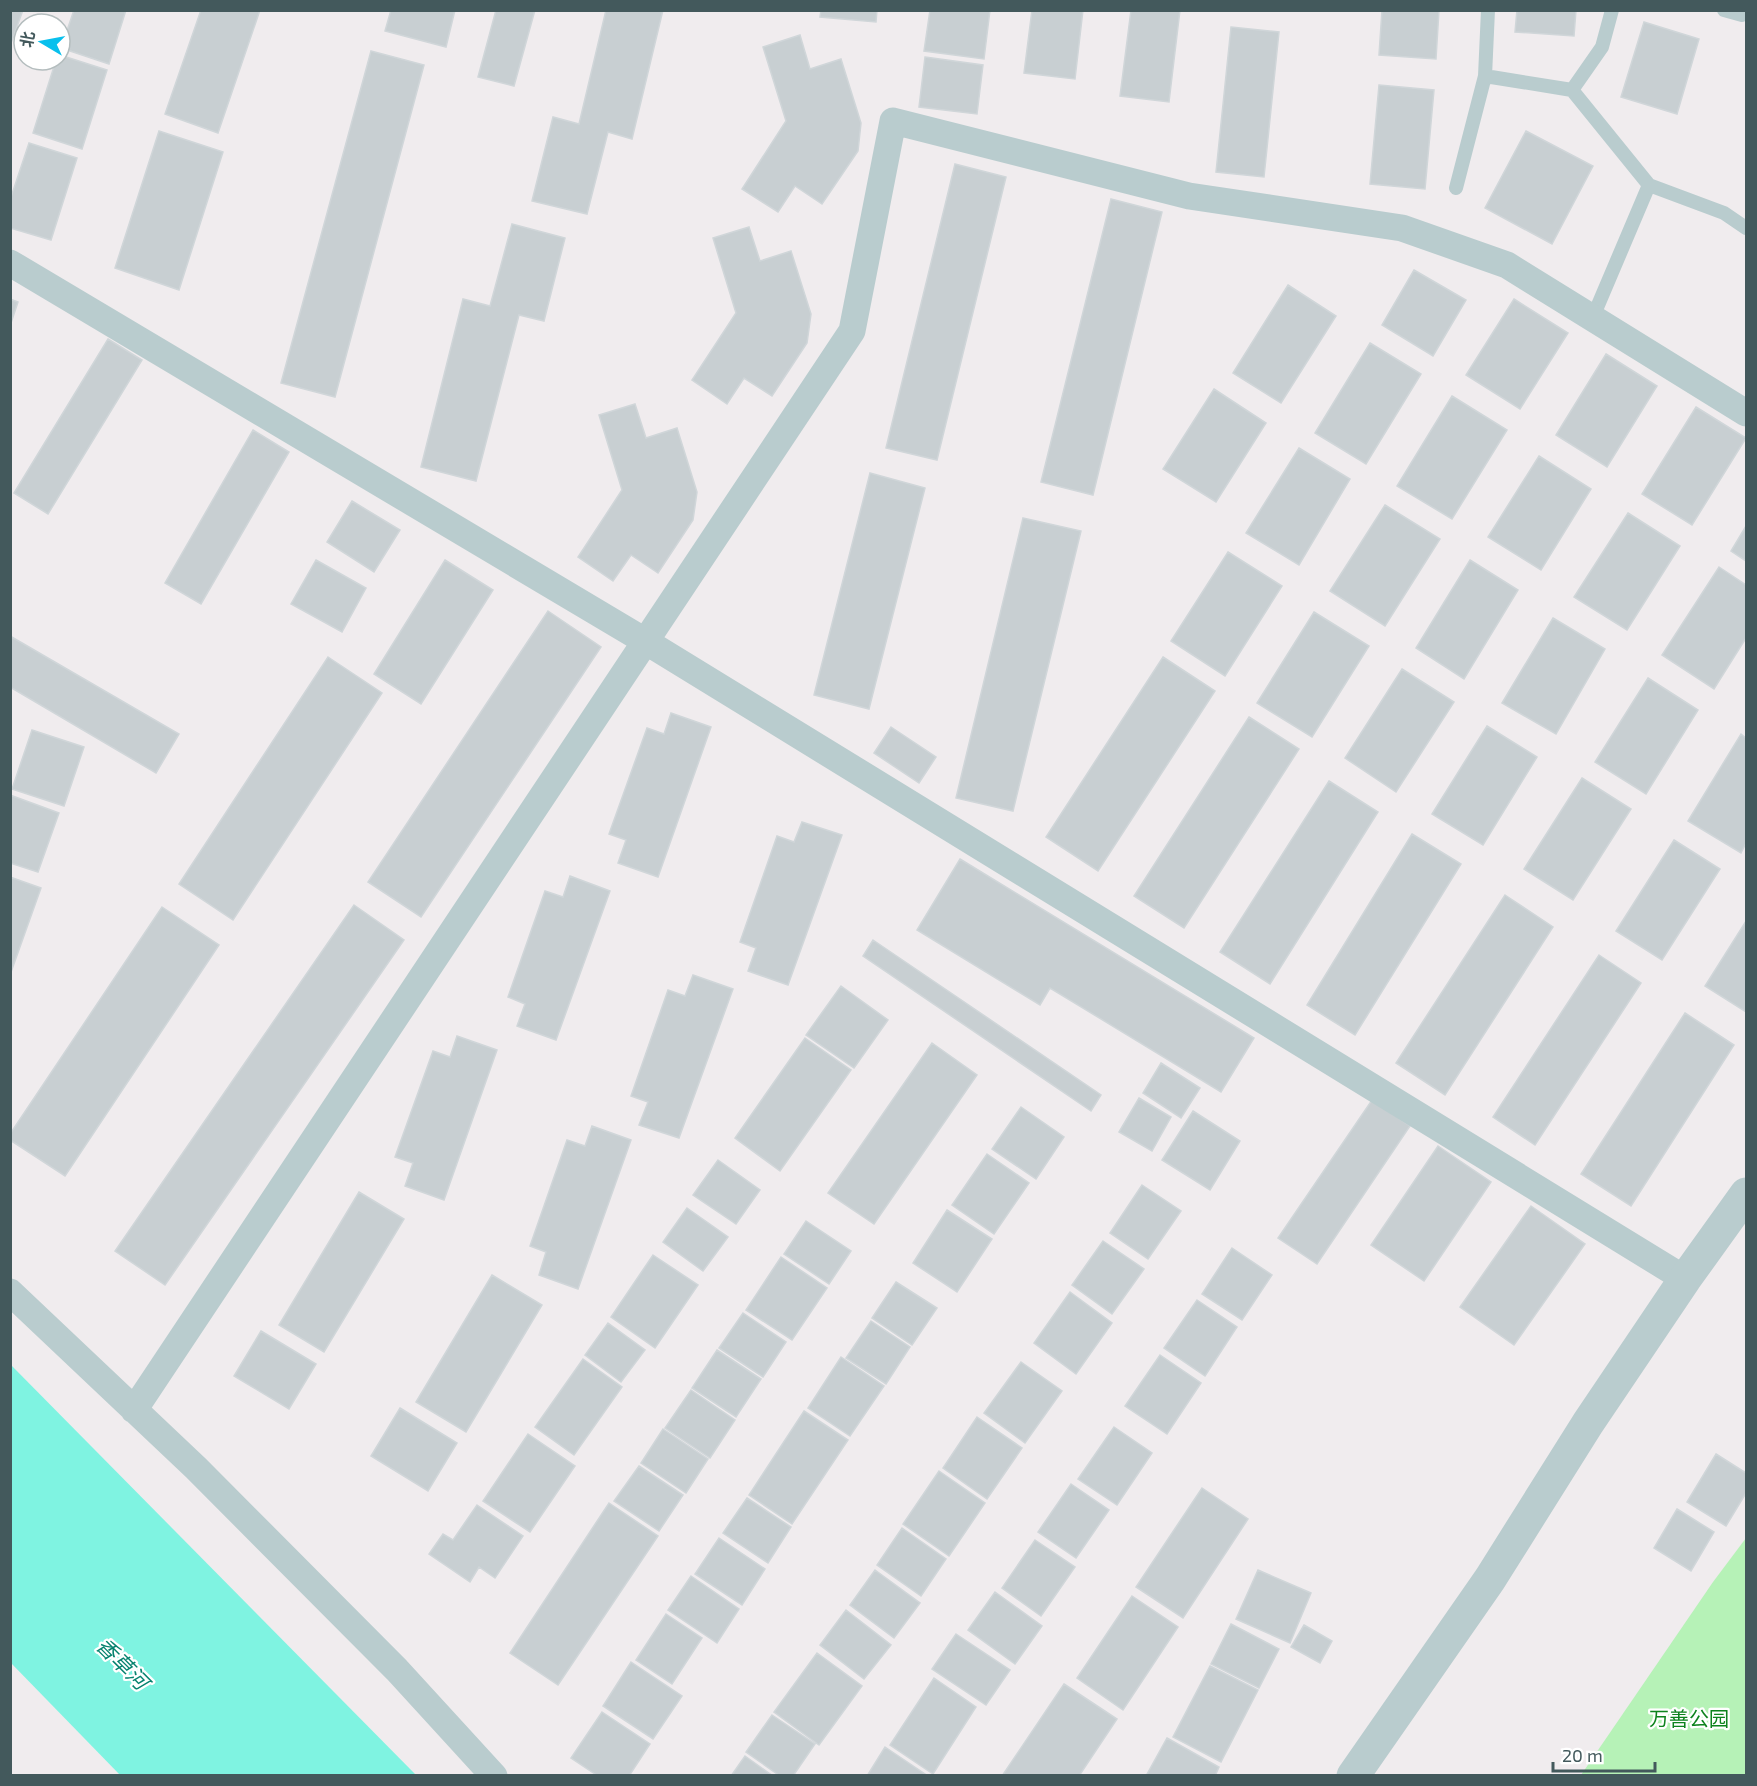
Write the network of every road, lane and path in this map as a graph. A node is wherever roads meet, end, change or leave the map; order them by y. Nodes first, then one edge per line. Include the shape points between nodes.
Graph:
1 (1488, 10) edge
2 (1612, 10) edge
3 (1724, 10) edge
4 (1743, 10) edge
5 (1485, 76) junction
6 (1572, 90) junction
7 (1649, 185) junction
8 (1456, 188) dead end
9 (1746, 228) edge
10 (10, 262) edge
11 (1593, 317) junction
12 (1746, 413) edge
13 (645, 641) junction
14 (1746, 1194) edge
15 (1685, 1280) junction
16 (10, 1292) edge
17 (134, 1410) junction
18 (494, 1776) edge
19 (1353, 1776) edge

1 - 5 lane
2 - 6 lane via 1602,47
3 - 4 lane via 1742,15
5 - 6 lane
5 - 8 lane
6 - 7 lane
7 - 9 lane via 1724,213
7 - 11 lane
10 - 13 street
11 - 12 street
11 - 13 street via 1507,265 1402,228 1189,196 893,121 852,332
13 - 15 street
13 - 17 street
14 - 15 street
15 - 19 street via 1588,1423 1490,1579
16 - 17 street
17 - 18 street via 397,1670

